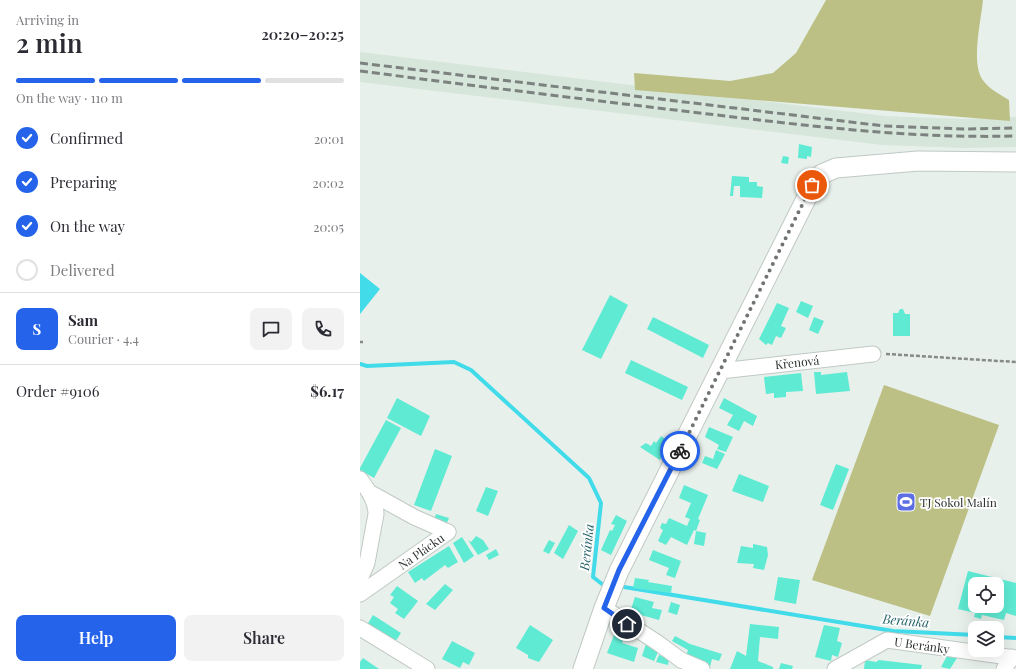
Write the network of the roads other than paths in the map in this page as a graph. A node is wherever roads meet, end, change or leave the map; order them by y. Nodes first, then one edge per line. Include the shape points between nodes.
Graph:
1 (1016, 162) edge
2 (874, 354) road end
3 (720, 371) junction
4 (360, 479) edge
5 (370, 492) junction
6 (360, 580) edge
7 (610, 593) junction
8 (360, 594) edge
9 (360, 628) edge
10 (1011, 661) edge
11 (427, 669) edge
12 (583, 669) edge
13 (702, 669) edge
14 (835, 669) edge

1 - 3 street via 918,161 836,168 822,174 812,185
2 - 3 street, Křenová
3 - 7 street
4 - 5 street, Na Plácku
5 - 6 street, Na Plácku via 376,514 367,563
5 - 8 street, Na Plácku via 414,517 448,532
7 - 12 street
7 - 13 street via 658,643 681,660
9 - 11 street
10 - 14 street, U Beránky via 887,640

